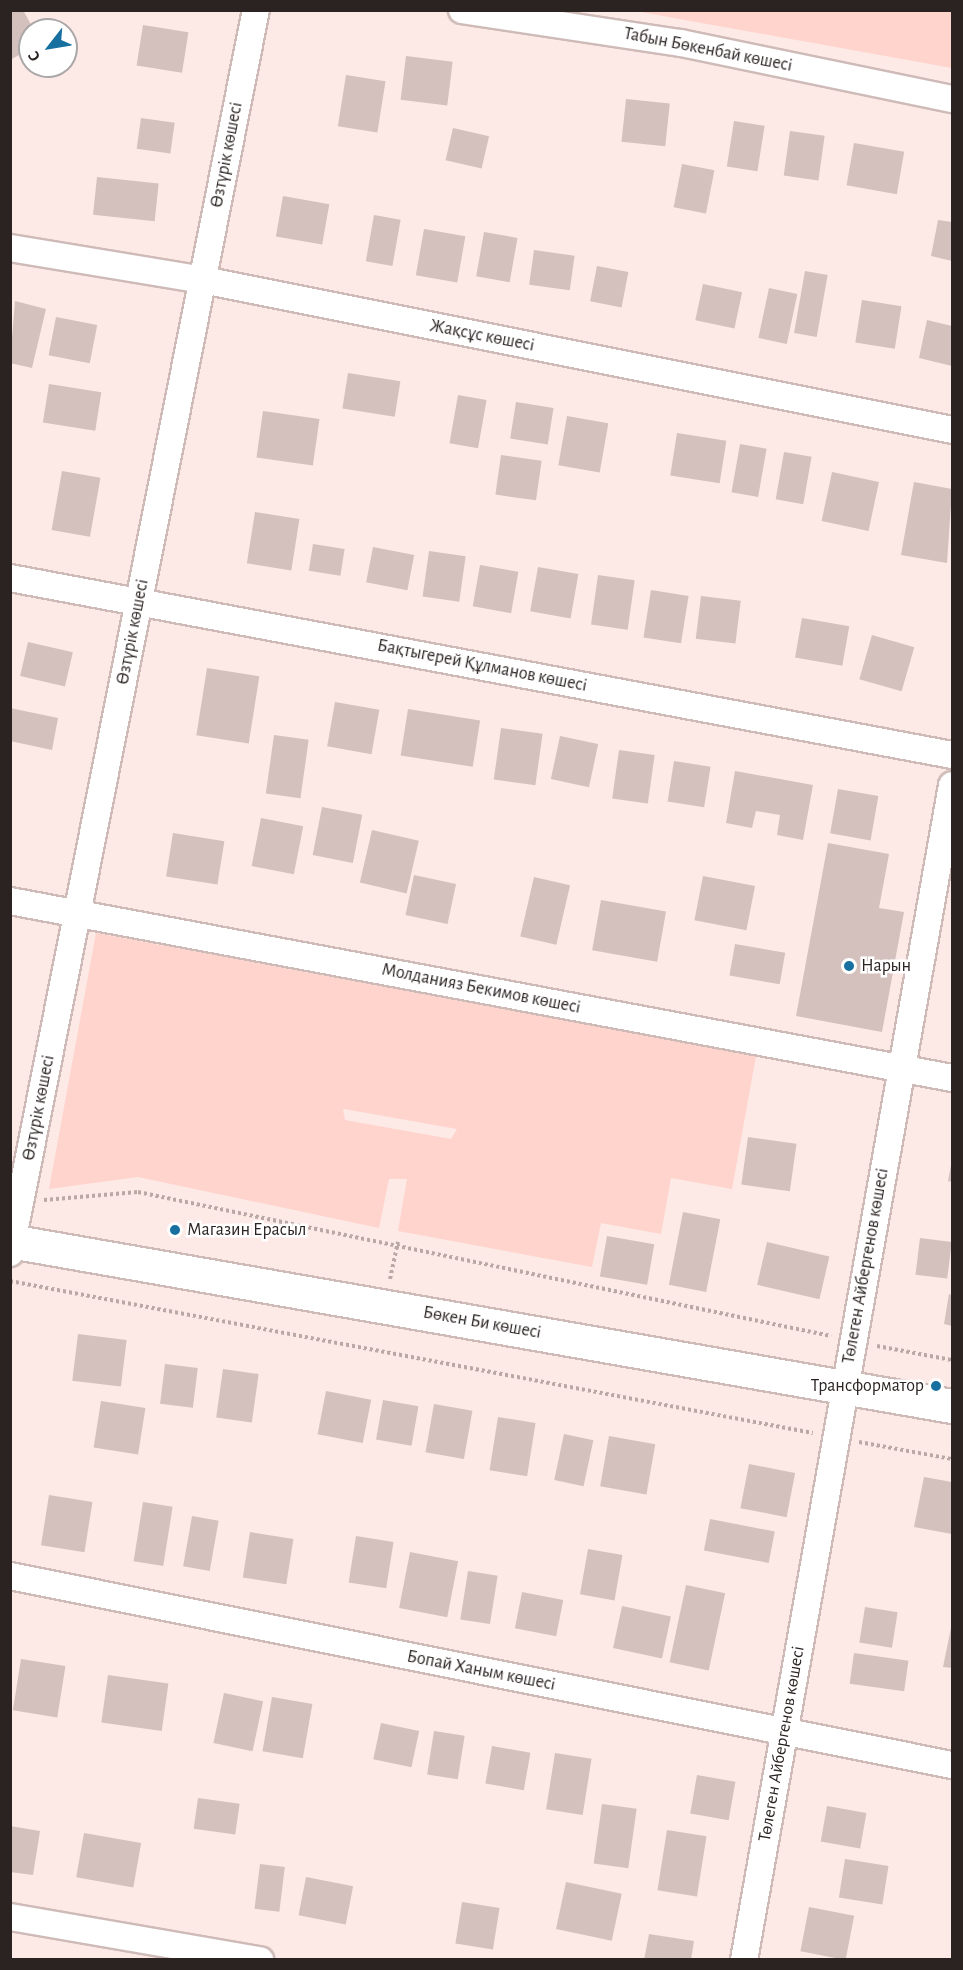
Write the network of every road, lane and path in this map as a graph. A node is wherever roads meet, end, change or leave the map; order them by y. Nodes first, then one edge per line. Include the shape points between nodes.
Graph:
1 (256, 10) edge
2 (462, 10) edge
3 (952, 99) edge
4 (10, 248) edge
5 (203, 280) junction
6 (952, 430) edge
7 (10, 578) edge
8 (139, 601) junction
9 (952, 755) edge
10 (952, 785) edge
11 (10, 901) edge
12 (77, 913) junction
13 (901, 1068) junction
14 (952, 1078) edge
15 (20, 1200) junction
16 (398, 1242) junction
17 (11, 1245) edge
18 (10, 1281) edge
19 (384, 1306) junction
20 (853, 1341) junction
21 (952, 1360) edge
22 (846, 1386) junction
23 (952, 1406) edge
24 (837, 1438) junction
25 (952, 1459) edge
26 (10, 1576) edge
27 (784, 1733) junction
28 (952, 1765) edge
29 (10, 1917) edge
30 (260, 1959) edge
31 (744, 1959) edge

1 - 5 street, Өзтүрік көшесі
2 - 3 street, Табын Бөкенбай көшесі via 681,43
4 - 5 street, Жақсұс көшесі
5 - 6 street, Жақсұс көшесі
5 - 8 street, Өзтүрік көшесі
7 - 8 street, Бақтыгерей Құлманов көшесі
8 - 9 street, Бақтыгерей Құлманов көшесі
8 - 12 street, Өзтүрік көшесі
10 - 13 street, Төлеген Айбергенов көшесі
11 - 12 street, Молданияз Бекимов көшесі
12 - 13 street, Молданияз Бекимов көшесі
12 - 15 street, Өзтүрік көшесі
13 - 14 street, Молданияз Бекимов көшесі
13 - 20 street, Төлеген Айбергенов көшесі
15 - 16 path via 138,1192
15 - 17 street, Өзтүрік көшесі
16 - 19 path
16 - 20 path
17 - 19 street, Бөкен Би көшесі
18 - 24 path
19 - 22 street, Бөкен Би көшесі
20 - 21 path
20 - 22 street, Төлеген Айбергенов көшесі
22 - 23 street, Бөкен Би көшесі
22 - 24 street, Төлеген Айбергенов көшесі
24 - 25 path
24 - 27 street, Төлеген Айбергенов көшесі
26 - 27 street, Бопай Ханым көшесі
27 - 28 street, Бопай Ханым көшесі
27 - 31 street, Төлеген Айбергенов көшесі
29 - 30 street

